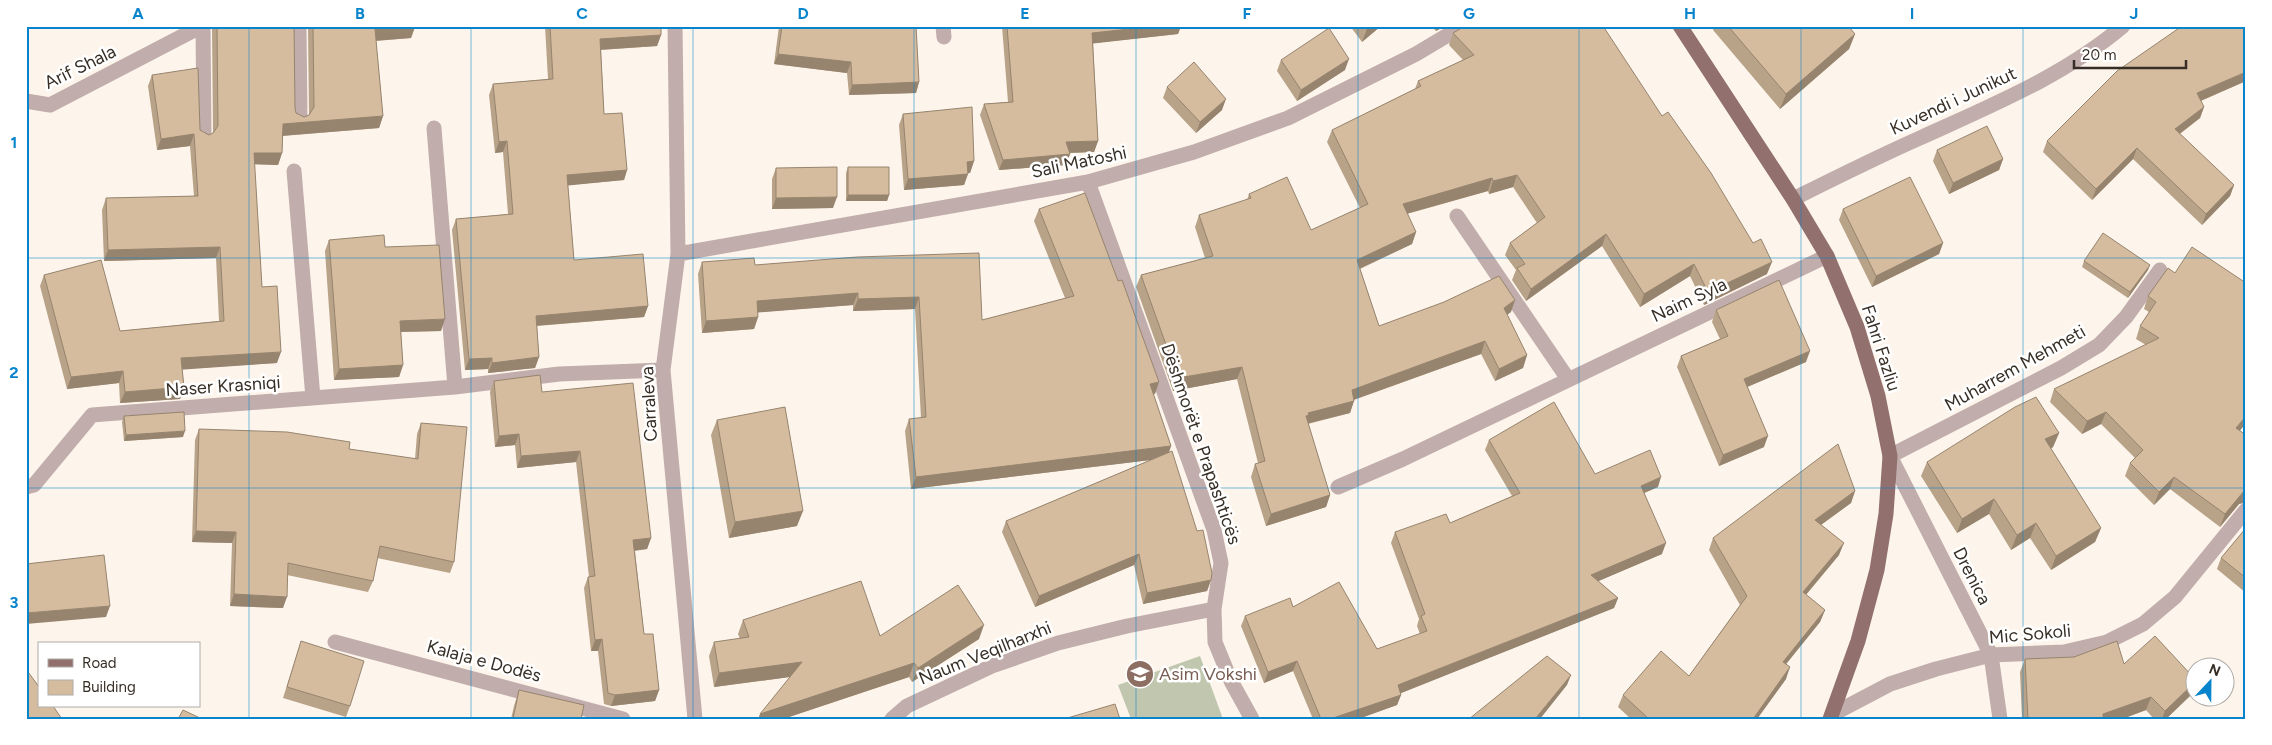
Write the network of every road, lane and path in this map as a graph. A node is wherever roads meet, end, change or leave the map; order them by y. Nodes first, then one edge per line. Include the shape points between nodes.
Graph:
1 (202, 26) edge
2 (299, 26) edge
3 (675, 26) edge
4 (1463, 26) edge
5 (1680, 26) edge
6 (2123, 26) edge
7 (26, 101) edge
8 (300, 119) edge
9 (434, 128) dead end
10 (204, 138) edge
11 (294, 171) dead end
12 (1088, 182) junction
13 (1793, 199) junction
14 (1457, 216) dead end
15 (678, 254) junction
16 (1827, 256) junction
17 (2160, 270) dead end
18 (663, 370) junction
19 (1568, 379) junction
20 (455, 387) junction
21 (313, 398) junction
22 (1890, 456) junction
23 (26, 487) edge
24 (1338, 487) dead end
25 (2246, 510) edge
26 (1214, 609) junction
27 (335, 642) dead end
28 (1991, 655) junction
29 (1832, 716) edge
30 (623, 719) edge
31 (695, 719) edge
32 (892, 719) edge
33 (1252, 719) edge
34 (2000, 719) edge

1 - 7 street, Arif Shala via 50,104
1 - 10 street, Arif Shala
2 - 8 street
3 - 15 street, Carraleva
4 - 12 street, Sali Matoshi via 1416,54 1288,118 1194,152
5 - 13 main road, Fahri Fazliu
6 - 13 street, Kuvendi i Junikut via 2077,60 2023,90
9 - 20 street
11 - 21 street
12 - 15 street, Sali Matoshi
12 - 26 street, Dëshmorët e Prapashticës via 1214,530 1221,563
13 - 16 main road, Fahri Fazliu
14 - 19 street
15 - 18 street, Carraleva
16 - 19 street, Naim Syla
16 - 22 main road, Fahri Fazliu via 1857,327 1878,396
17 - 22 street, Muharrem Mehmeti via 2126,317 2098,345 2061,368
18 - 20 street, Naser Krasniqi via 559,374
18 - 31 street, Carraleva
19 - 24 street, Naim Syla
20 - 21 street, Naser Krasniqi
21 - 23 street, Naser Krasniqi via 92,415 34,485
22 - 28 street, Drenica
22 - 29 main road, Fahri Fazliu via 1886,514 1876,570 1858,641
25 - 28 street, Mic Sokoli via 2175,597 2143,624 2108,642 2064,652
26 - 32 street, Naum Veqilharxhi via 1058,643 984,670 907,706
26 - 33 street, Dëshmorët e Prapashticës via 1215,642
27 - 30 street, Kalaja e Dodës
28 - 29 street, Mic Sokoli via 1890,684
28 - 34 street, Drenica

